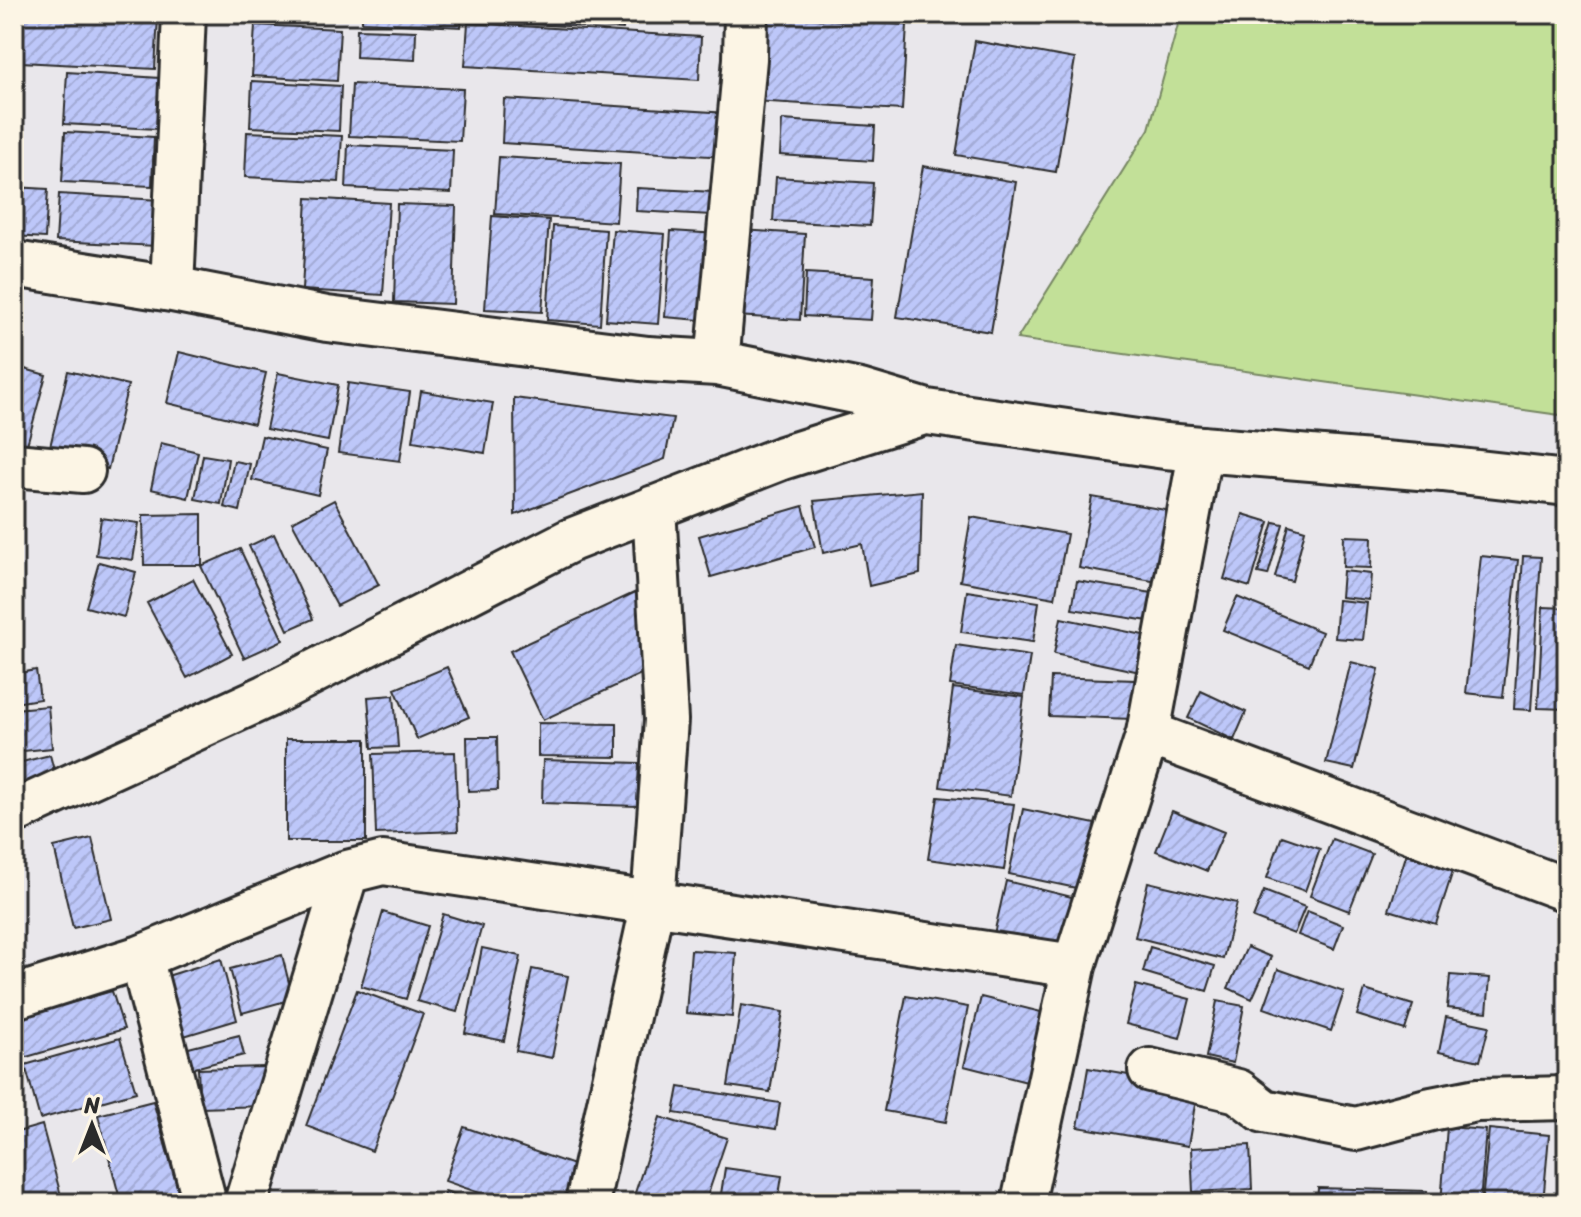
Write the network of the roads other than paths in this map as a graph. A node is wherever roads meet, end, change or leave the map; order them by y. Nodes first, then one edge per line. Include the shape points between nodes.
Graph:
1 (184, 14) edge
2 (746, 14) edge
3 (14, 264) edge
4 (172, 289) junction
5 (717, 363) junction
6 (927, 412) junction
7 (1201, 448) junction
8 (14, 465) edge
9 (83, 471) dead end
10 (1567, 483) edge
11 (654, 507) junction
12 (1148, 733) junction
13 (14, 812) edge
14 (347, 872) junction
15 (1567, 890) edge
16 (653, 903) junction
17 (141, 957) junction
18 (1074, 966) junction
19 (14, 997) edge
20 (1150, 1070) dead end
21 (1567, 1098) edge
22 (241, 1196) edge
23 (205, 1203) edge
24 (587, 1203) edge
25 (1023, 1203) edge

1 - 4 street
2 - 5 street
3 - 4 street
4 - 5 street via 327,319
5 - 6 street via 860,392
6 - 7 street
6 - 11 street via 782,458
7 - 10 street
7 - 12 street
8 - 9 street
11 - 13 street via 571,540 267,696
11 - 16 street via 666,720
12 - 15 street
12 - 18 street
14 - 16 street via 383,863
14 - 17 street
14 - 22 street
16 - 18 street
16 - 24 street
17 - 19 street
17 - 23 street
18 - 25 street
20 - 21 street via 1238,1091 1264,1111 1356,1129 1477,1100

